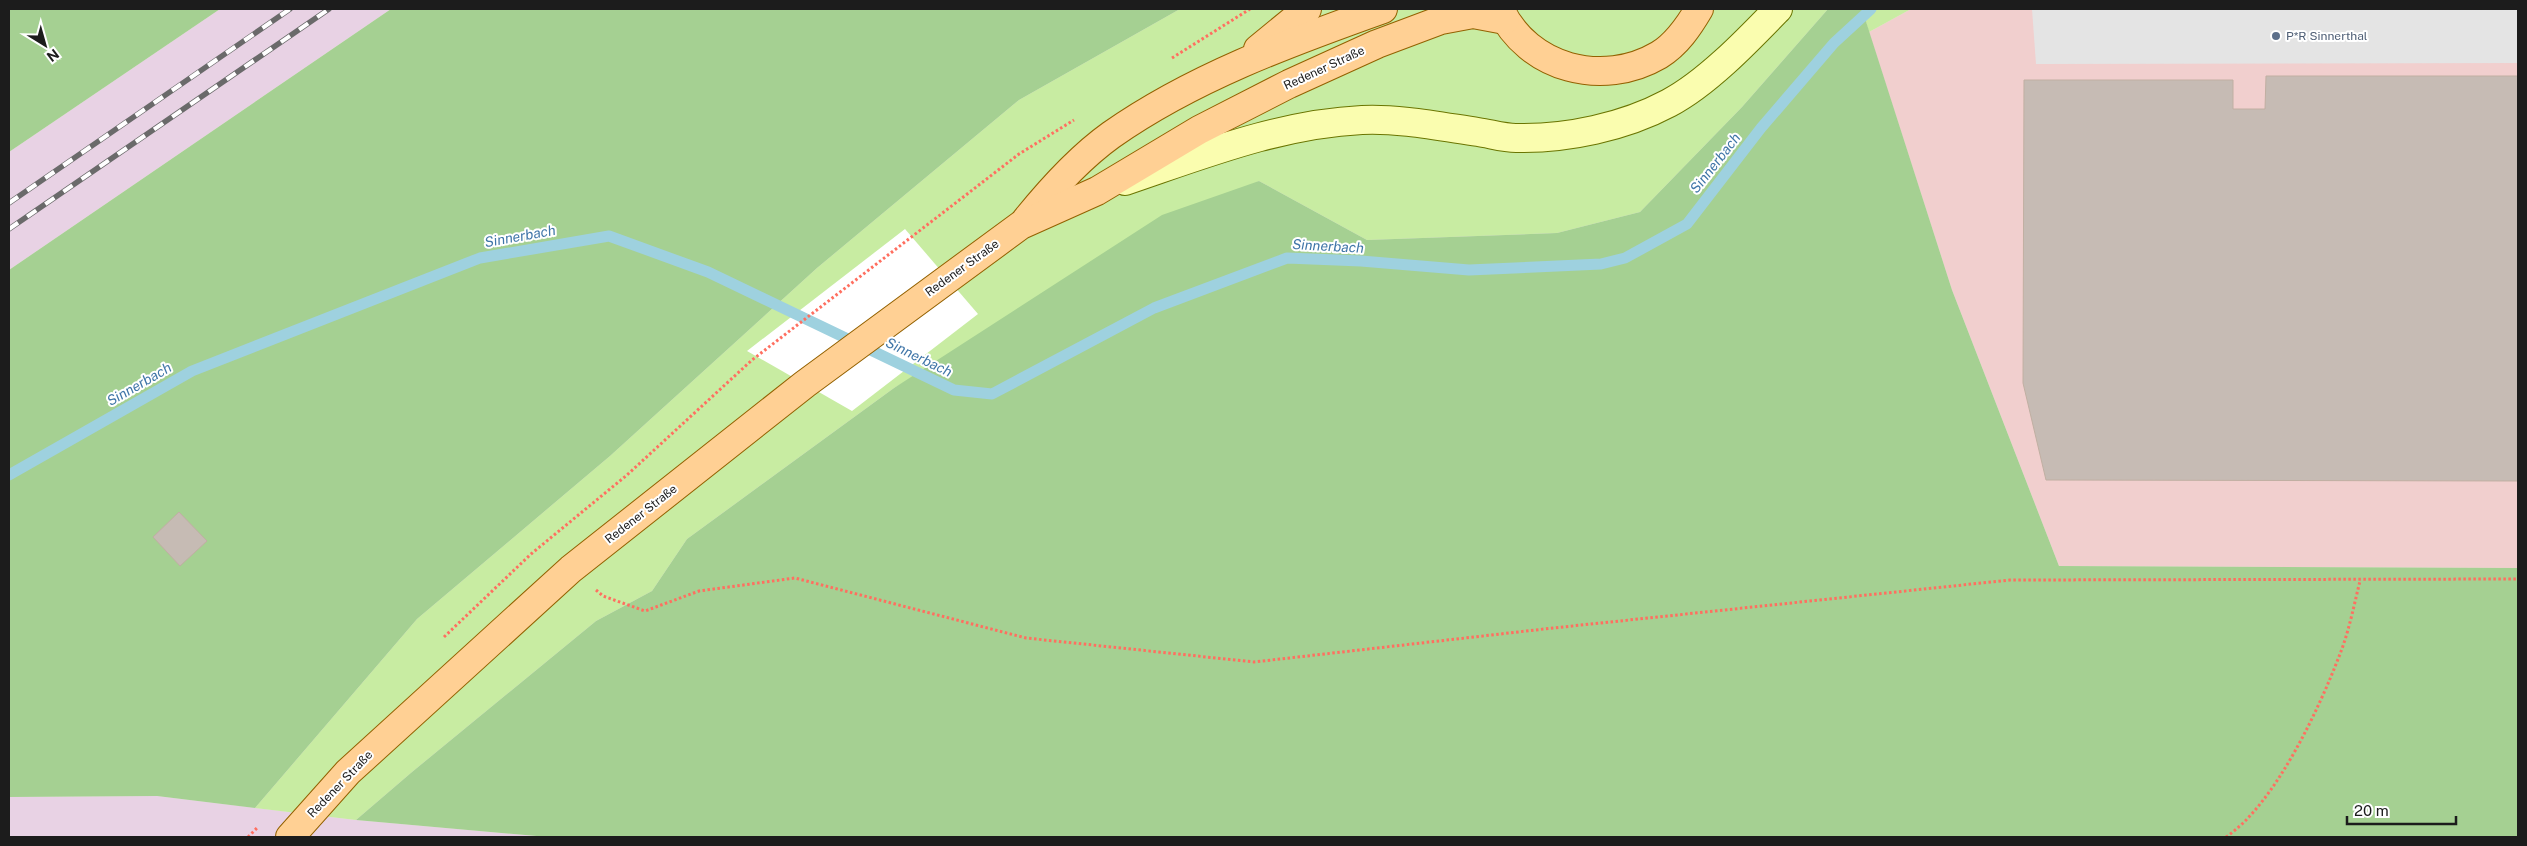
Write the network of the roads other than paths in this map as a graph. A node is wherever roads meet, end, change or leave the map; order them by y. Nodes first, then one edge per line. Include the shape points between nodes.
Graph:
1 (1307, 9) edge
2 (1382, 9) edge
3 (1699, 9) edge
4 (1778, 9) edge
5 (1502, 14) edge
6 (1238, 65) junction
7 (1097, 191) junction
8 (1021, 225) junction
9 (290, 837) edge

1 - 6 main road
2 - 6 main road, Redener Straße
3 - 5 main road via 1686,31 1660,54 1628,69 1593,72 1558,65 1528,47
4 - 7 main road via 1696,84 1671,102 1621,123 1575,134 1515,138 1430,125 1364,120 1298,126
5 - 7 main road, Redener Straße via 1473,14 1441,20 1377,44 1199,130
6 - 8 main road, Redener Straße via 1174,97 1111,135 1069,171
7 - 8 main road, Redener Straße
8 - 9 main road, Redener Straße via 805,384 571,569 348,772

